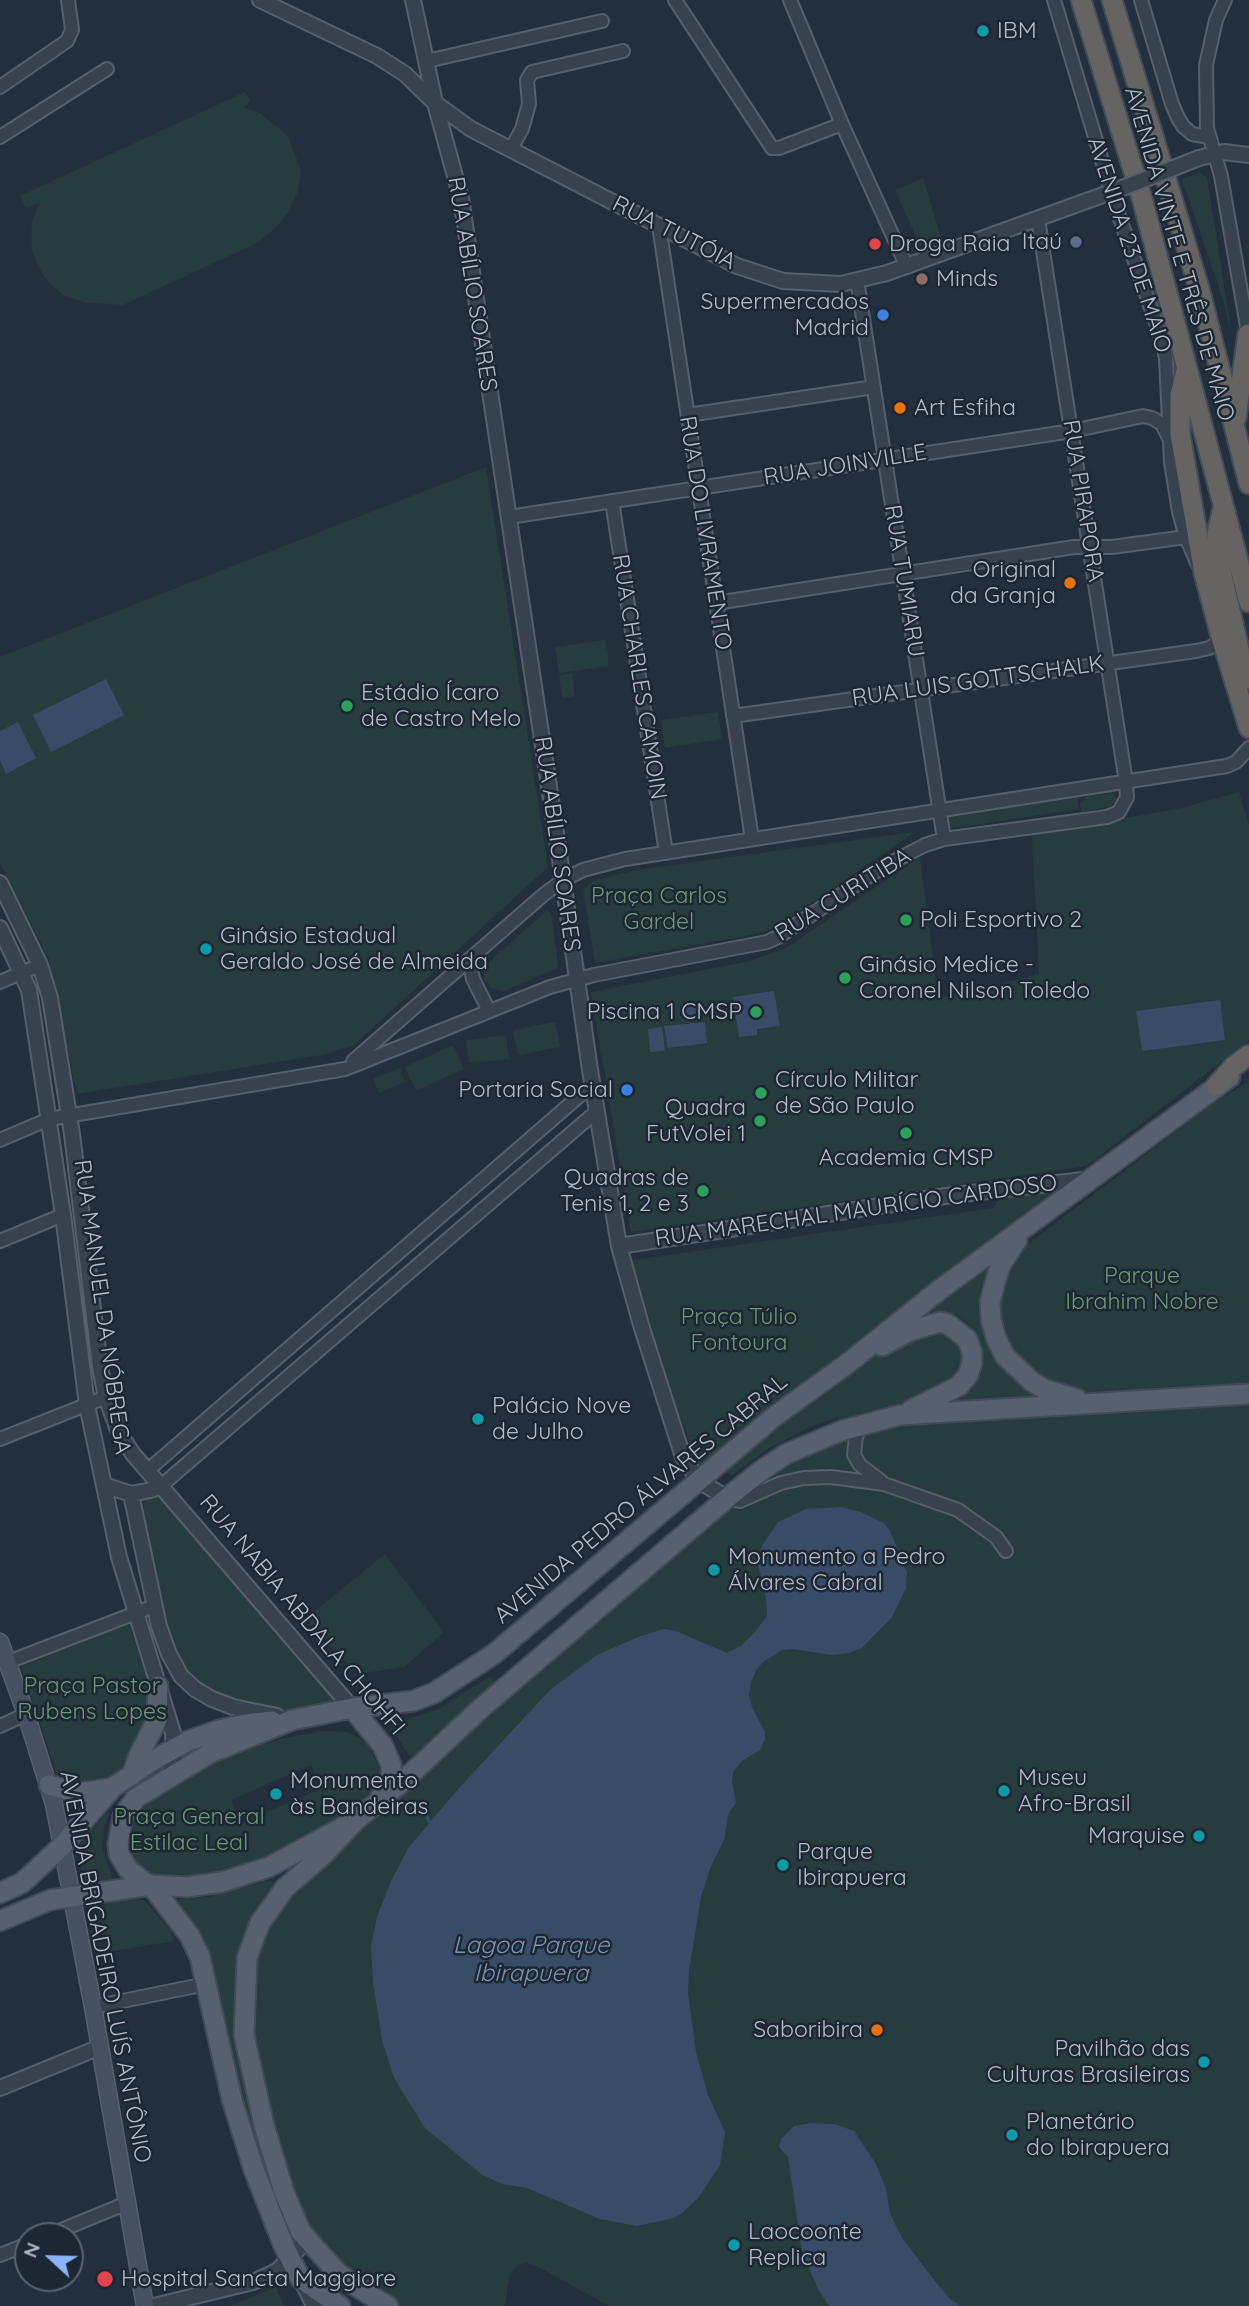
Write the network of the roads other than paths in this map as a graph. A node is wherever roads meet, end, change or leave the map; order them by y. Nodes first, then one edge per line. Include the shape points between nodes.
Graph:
1 (68, 0) edge
2 (413, 0) edge
3 (674, 0) edge
4 (790, 0) edge
5 (1054, 0) edge
6 (1081, 0) edge
7 (1112, 0) edge
8 (1141, 0) edge
9 (1224, 0) edge
10 (266, 1) edge
11 (602, 21) dead end
12 (623, 51) dead end
13 (427, 61) junction
14 (107, 69) dead end
15 (0, 87) edge
16 (435, 103) junction
17 (842, 124) junction
18 (0, 137) edge
19 (1209, 137) junction
20 (511, 149) junction
21 (1207, 155) junction
22 (1249, 155) edge
23 (1118, 190) junction
24 (1038, 219) junction
25 (659, 226) junction
26 (907, 267) junction
27 (857, 280) junction
28 (1249, 336) edge
29 (1187, 367) junction
30 (874, 387) junction
31 (688, 415) junction
32 (1234, 426) junction
33 (1072, 431) junction
34 (1169, 438) junction
35 (885, 459) junction
36 (1249, 484) edge
37 (699, 488) junction
38 (612, 501) junction
39 (1224, 507) junction
40 (509, 517) junction
41 (1186, 537) junction
42 (1090, 547) junction
43 (1204, 573) junction
44 (903, 574) junction
45 (1249, 602) edge
46 (716, 603) junction
47 (1222, 640) junction
48 (1108, 663) junction
49 (1249, 679) edge
50 (921, 689) junction
51 (733, 716) junction
52 (1249, 729) edge
53 (1249, 748) edge
54 (1126, 782) junction
55 (939, 811) junction
56 (752, 839) junction
57 (944, 839) junction
58 (666, 853) junction
59 (563, 880) junction
60 (0, 883) edge
61 (0, 928) edge
62 (469, 960) junction
63 (40, 965) junction
64 (23, 972) junction
65 (577, 980) junction
66 (0, 982) edge
67 (489, 1011) junction
68 (1249, 1055) edge
69 (1249, 1065) edge
70 (345, 1069) junction
71 (592, 1085) junction
72 (1216, 1086) junction
73 (597, 1111) junction
74 (69, 1115) junction
75 (49, 1119) junction
76 (0, 1140) edge
77 (1093, 1179) junction
78 (63, 1215) junction
79 (1029, 1225) junction
80 (0, 1241) edge
81 (619, 1246) junction
82 (371, 1276) junction
83 (384, 1294) junction
84 (97, 1337) junction
85 (77, 1339) junction
86 (847, 1364) junction
87 (1249, 1394) edge
88 (106, 1397) junction
89 (1098, 1403) junction
90 (87, 1405) junction
91 (900, 1415) junction
92 (863, 1425) junction
93 (0, 1439) edge
94 (147, 1471) junction
95 (699, 1481) junction
96 (884, 1483) junction
97 (104, 1485) junction
98 (161, 1486) junction
99 (131, 1494) junction
100 (727, 1499) junction
101 (1006, 1551) dead end
102 (154, 1606) junction
103 (134, 1612) junction
104 (0, 1642) edge
105 (8, 1662) junction
106 (158, 1686) junction
107 (352, 1708) junction
108 (26, 1714) junction
109 (292, 1720) junction
110 (0, 1726) edge
111 (174, 1748) junction
112 (132, 1775) junction
113 (169, 1776) junction
114 (49, 1785) junction
115 (112, 1788) junction
116 (380, 1799) junction
117 (356, 1821) junction
118 (62, 1846) junction
119 (151, 1885) junction
120 (0, 1893) edge
121 (72, 1896) junction
122 (0, 1921) edge
123 (206, 1984) junction
124 (93, 2007) junction
125 (100, 2047) junction
126 (0, 2088) edge
127 (127, 2203) junction
128 (81, 2222) edge
129 (307, 2240) junction
130 (289, 2258) junction
131 (300, 2278) junction
132 (145, 2306) edge
133 (154, 2306) edge
134 (314, 2306) edge
135 (340, 2306) edge
136 (386, 2306) edge

1 - 15 street via 71,37
2 - 13 street, RUA ABÍLIO SOARES
3 - 17 street via 768,145 779,148
4 - 17 street
5 - 23 street, AVENIDA 23 DE MAIO
6 - 29 highway, AVENIDA VINTE E TRÊS DE MAIO via 1143,202
7 - 32 highway, AVENIDA VINTE E TRÊS DE MAIO via 1199,288
8 - 19 street via 1178,118 1192,134
9 - 19 street via 1206,65
10 - 16 street, RUA TUTÓIA via 377,55
11 - 13 street
12 - 20 street via 532,72 527,80 529,104
13 - 16 street, RUA ABÍLIO SOARES
14 - 18 street
16 - 20 street, RUA TUTÓIA via 471,129
16 - 40 street, RUA ABÍLIO SOARES via 461,198
17 - 26 street
19 - 21 street
20 - 25 street, RUA TUTÓIA
21 - 22 street via 1229,151
21 - 23 street, RUA TUTÓIA, bridge
21 - 28 street via 1221,176
23 - 24 street, RUA TUTÓIA
23 - 34 street, AVENIDA 23 DE MAIO via 1164,346
24 - 26 street, RUA TUTÓIA
24 - 33 street, RUA PIRAPORA
25 - 27 street, RUA TUTÓIA via 756,274 813,284
25 - 31 street, RUA DO LIVRAMENTO
26 - 27 street, RUA TUTÓIA
27 - 30 street, RUA TUMIARU
28 - 32 highway
29 - 39 highway, AVENIDA VINTE E TRÊS DE MAIO
29 - 43 highway via 1180,394 1181,434
30 - 31 street
30 - 35 street, RUA TUMIARU
31 - 37 street, RUA DO LIVRAMENTO
32 - 36 highway, AVENIDA VINTE E TRÊS DE MAIO
33 - 34 street, RUA JOINVILLE via 1147,416 1162,424
33 - 35 street, RUA JOINVILLE
33 - 42 street, RUA PIRAPORA
34 - 41 street, AVENIDA 23 DE MAIO
35 - 37 street, RUA JOINVILLE
35 - 44 street, RUA TUMIARU
37 - 38 street, RUA JOINVILLE
37 - 46 street, RUA DO LIVRAMENTO
38 - 40 street, RUA JOINVILLE
38 - 58 street, RUA CHARLES CAMOIN
39 - 45 highway, AVENIDA VINTE E TRÊS DE MAIO
39 - 49 highway via 1217,534 1219,563
40 - 59 street, RUA ABÍLIO SOARES
41 - 42 street
41 - 43 street, AVENIDA 23 DE MAIO
42 - 44 street
42 - 48 street, RUA PIRAPORA
43 - 47 highway
44 - 46 street
44 - 50 street, RUA TUMIARU
46 - 51 street, RUA DO LIVRAMENTO
47 - 48 street, RUA LUIS GOTTSCHALK via 1202,650
47 - 52 highway
48 - 50 street, RUA LUIS GOTTSCHALK
48 - 54 street, RUA PIRAPORA
50 - 51 street, RUA LUIS GOTTSCHALK
50 - 55 street, RUA TUMIARU
51 - 56 street, RUA DO LIVRAMENTO
53 - 54 street, RUA CURITIBA via 1227,766
54 - 55 street, RUA CURITIBA
54 - 57 street, RUA CURITIBA via 1127,797 1113,815
55 - 56 street, RUA CURITIBA
55 - 57 street, RUA TUMIARU
56 - 58 street, RUA CURITIBA
57 - 65 street, RUA CURITIBA via 881,868 767,942
58 - 59 street, RUA CURITIBA via 583,870
59 - 62 street, RUA CURITIBA
59 - 65 street, RUA ABÍLIO SOARES
60 - 63 street, RUA MANUEL DA NÓBREGA
61 - 64 street, RUA MANUEL DA NÓBREGA
62 - 67 street via 472,979
62 - 70 street, RUA CURITIBA
63 - 64 street
63 - 74 street, RUA MANUEL DA NÓBREGA via 50,998
64 - 66 street
64 - 75 street, RUA MANUEL DA NÓBREGA
65 - 67 street, RUA CURITIBA
65 - 71 street, RUA ABÍLIO SOARES
67 - 70 street, RUA CURITIBA
68 - 72 highway
69 - 72 main road, AVENIDA PEDRO ÁLVARES CABRAL
70 - 74 street, RUA CURITIBA
71 - 73 street, RUA ABÍLIO SOARES
71 - 82 street
72 - 77 main road, AVENIDA PEDRO ÁLVARES CABRAL
73 - 81 street, RUA ABÍLIO SOARES
73 - 83 street
74 - 75 street, RUA CURITIBA
74 - 84 street, RUA MANUEL DA NÓBREGA
75 - 76 street, RUA CURITIBA
75 - 78 street, RUA MANUEL DA NÓBREGA
77 - 79 main road, AVENIDA PEDRO ÁLVARES CABRAL
77 - 81 street, RUA MARECHAL MAURÍCIO CARDOSO via 945,1196
78 - 80 street
78 - 85 street, RUA MANUEL DA NÓBREGA
79 - 86 main road, AVENIDA PEDRO ÁLVARES CABRAL
79 - 89 main road via 1009,1250 995,1283 990,1302 996,1338 1005,1356 1031,1381 1063,1396
81 - 95 street, RUA ABÍLIO SOARES via 682,1457
82 - 83 street
82 - 94 street
83 - 98 street
84 - 85 street
84 - 88 street, RUA MANUEL DA NÓBREGA
85 - 90 street, RUA MANUEL DA NÓBREGA
86 - 91 main road via 928,1324 940,1322 959,1331 972,1352 968,1376 959,1386
86 - 95 main road, AVENIDA PEDRO ÁLVARES CABRAL via 775,1416
87 - 89 main road
88 - 90 street
88 - 94 street, RUA MANUEL DA NÓBREGA via 119,1433
89 - 91 main road
90 - 93 street
90 - 97 street, RUA MANUEL DA NÓBREGA
91 - 92 main road
92 - 96 street via 856,1436 854,1455
92 - 100 main road via 786,1454
94 - 98 street, RUA NABIA ABDALA CHOHFI
95 - 100 street, RUA ABÍLIO SOARES
95 - 107 main road, AVENIDA PEDRO ÁLVARES CABRAL via 494,1654 435,1693 390,1706
96 - 100 street via 804,1478 740,1501
96 - 101 street via 958,1510
97 - 99 street
97 - 103 street, RUA MANUEL DA NÓBREGA
98 - 99 street
98 - 107 street, RUA NABIA ABDALA CHOHFI
99 - 102 street
100 - 116 main road
102 - 103 street
102 - 109 street via 169,1654 195,1689 233,1707
103 - 105 street
103 - 106 street, RUA MANUEL DA NÓBREGA
104 - 105 main road, AVENIDA BRIGADEIRO LUÍS ANTÔNIO
105 - 108 main road, AVENIDA BRIGADEIRO LUÍS ANTÔNIO
106 - 111 street, RUA MANUEL DA NÓBREGA
106 - 112 main road via 156,1720
107 - 109 main road
107 - 116 main road, RUA NABIA ABDALA CHOHFI via 383,1746 391,1765 391,1777
108 - 110 street
108 - 114 main road, AVENIDA BRIGADEIRO LUÍS ANTÔNIO
109 - 111 main road via 219,1730
109 - 113 main road via 210,1753
111 - 112 main road
111 - 113 street, RUA MANUEL DA NÓBREGA
112 - 115 main road
113 - 119 main road via 136,1798 119,1831 119,1854 132,1874
114 - 115 main road via 79,1793
114 - 118 main road, AVENIDA BRIGADEIRO LUÍS ANTÔNIO
115 - 118 main road
116 - 117 main road
117 - 119 main road via 269,1867 222,1882 187,1887
117 - 129 main road via 285,1888 260,1923 247,1958 244,2035 284,2192
118 - 120 main road via 22,1883
118 - 121 main road, AVENIDA BRIGADEIRO LUÍS ANTÔNIO
119 - 121 main road
119 - 123 main road via 190,1936
121 - 122 main road via 40,1903
121 - 124 main road, AVENIDA BRIGADEIRO LUÍS ANTÔNIO
123 - 124 street
123 - 130 main road via 232,2099
124 - 125 main road, AVENIDA BRIGADEIRO LUÍS ANTÔNIO
125 - 126 street
125 - 127 main road, AVENIDA BRIGADEIRO LUÍS ANTÔNIO
127 - 128 street
127 - 132 main road, AVENIDA BRIGADEIRO LUÍS ANTÔNIO
129 - 130 street
129 - 136 main road via 352,2284
130 - 131 main road
130 - 133 street via 277,2271 253,2282
131 - 134 street
131 - 135 main road

